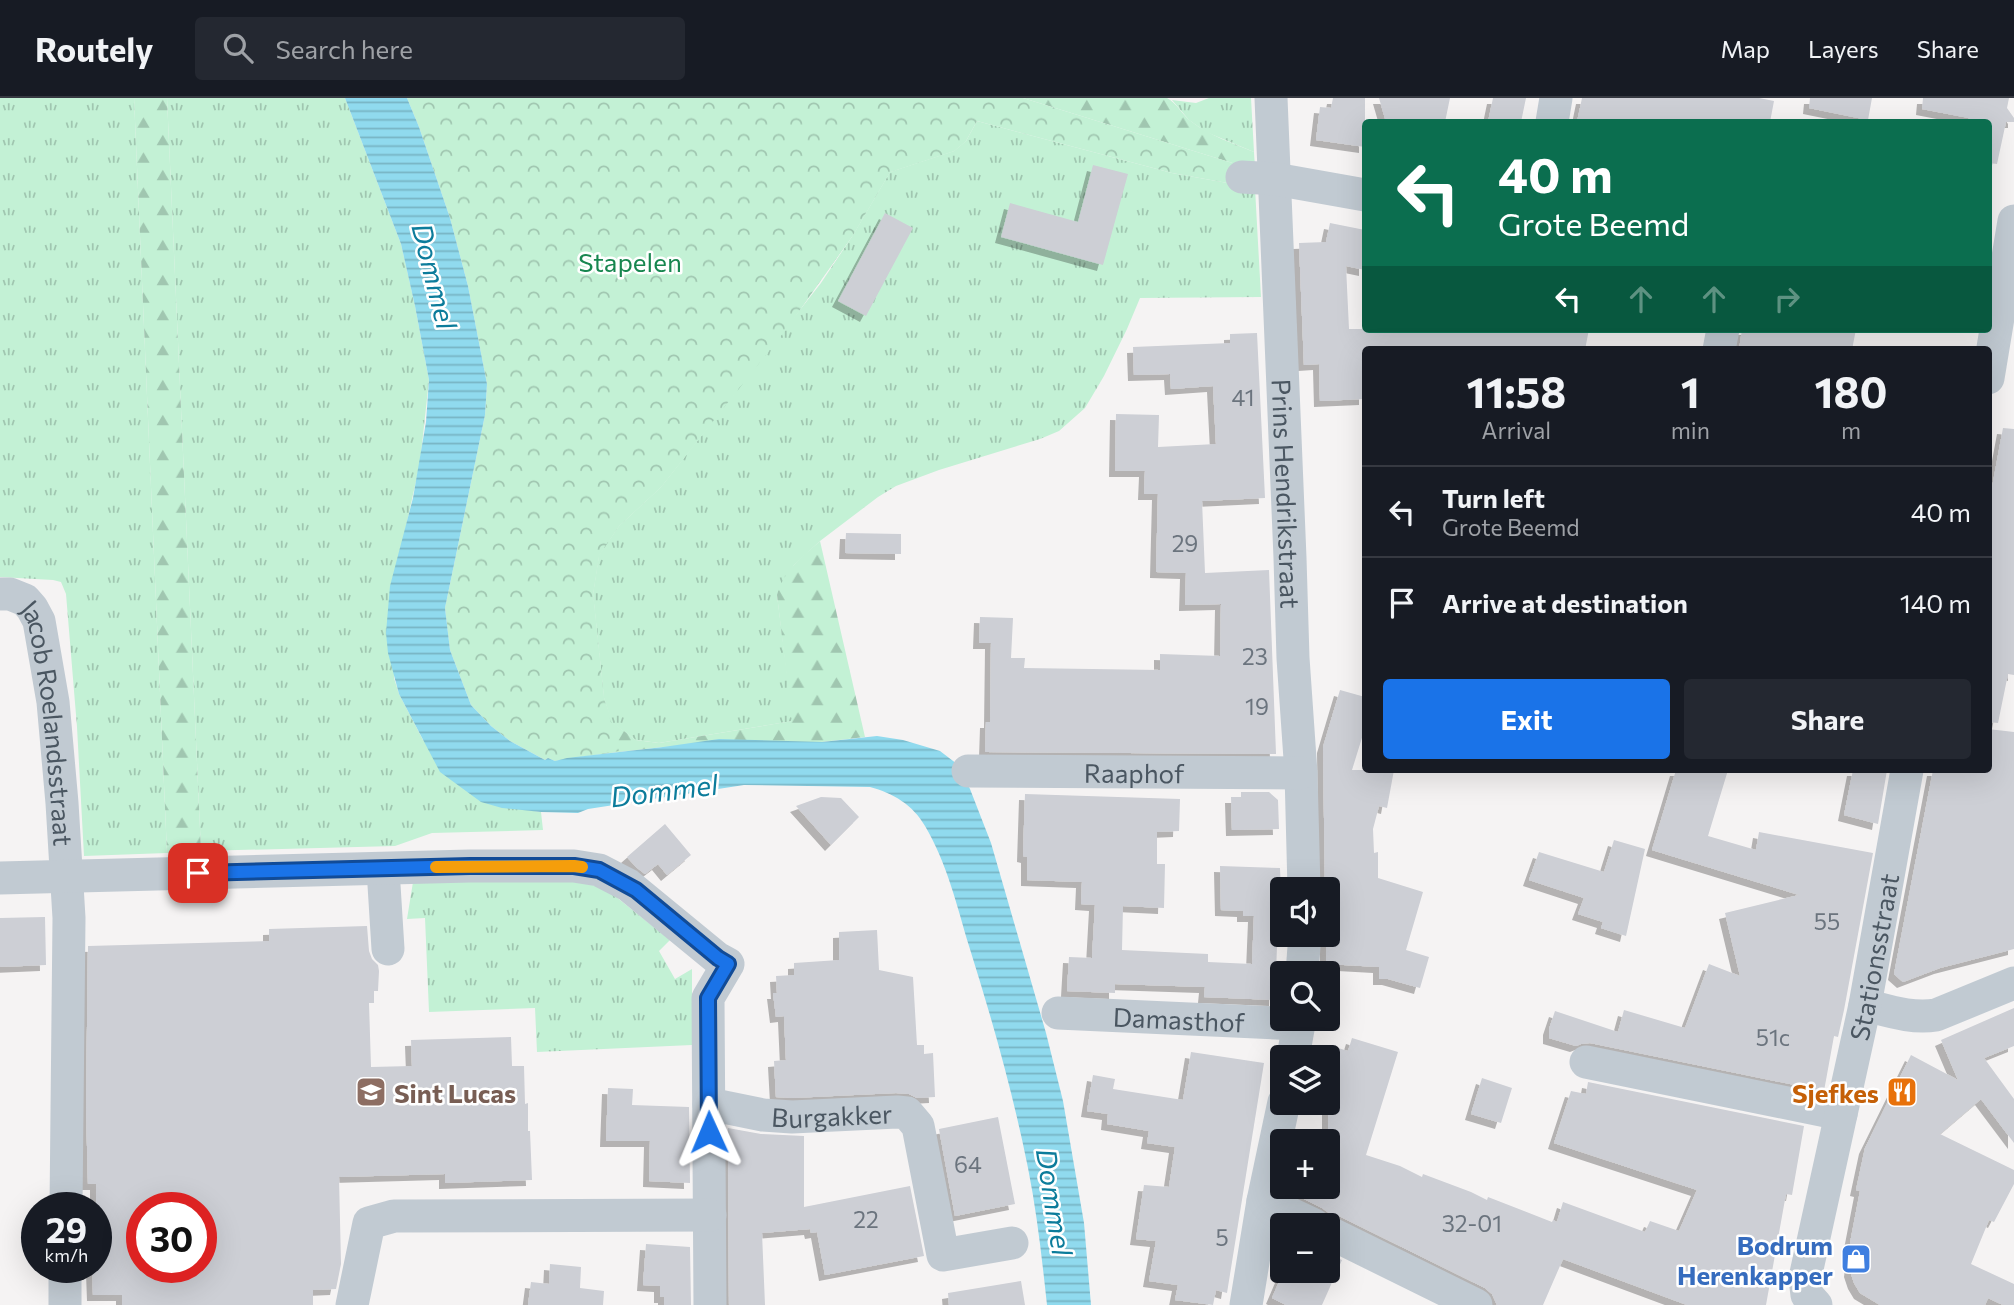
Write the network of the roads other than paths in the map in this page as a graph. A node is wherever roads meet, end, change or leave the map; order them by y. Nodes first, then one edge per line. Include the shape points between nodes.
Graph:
1 (1271, 98) edge
2 (1556, 98) edge
3 (1552, 119) edge
4 (1242, 177) dead end
5 (1275, 179) junction
6 (1362, 194) edge
7 (2013, 234) edge
8 (1993, 313) edge
9 (0, 594) edge
10 (968, 771) dead end
11 (1301, 773) junction
12 (1906, 773) edge
13 (383, 869) junction
14 (66, 876) junction
15 (0, 877) edge
16 (1304, 877) edge
17 (388, 949) dead end
18 (2014, 983) edge
19 (1865, 1005) junction
20 (1058, 1013) dead end
21 (1270, 1020) edge
22 (1586, 1062) dead end
23 (709, 1104) junction
24 (1842, 1114) junction
25 (1281, 1115) edge
26 (66, 1192) edge
27 (1264, 1201) junction
28 (1289, 1213) edge
29 (710, 1216) junction
30 (1340, 1238) edge
31 (1013, 1243) dead end
32 (65, 1283) edge
33 (65, 1305) edge
34 (352, 1305) edge
35 (710, 1305) edge
36 (1246, 1305) edge
37 (1476, 1305) edge
38 (1816, 1305) edge

1 - 5 street, Prins Hendrikstraat
2 - 3 street
4 - 5 street
5 - 6 street
5 - 11 street, Prins Hendrikstraat
7 - 8 street
9 - 14 street, Jacob Roelandsstraat via 24,600 38,621 53,702
10 - 11 street, Raaphof
11 - 16 street, Prins Hendrikstraat
12 - 19 street, Stationsstraat
13 - 14 street
13 - 17 street
13 - 23 street via 574,866 599,870 636,890 728,964 708,998
14 - 15 street
14 - 26 street, Jacob Roelandsstraat
18 - 19 street via 1923,1017
19 - 24 street, Stationsstraat
20 - 21 street, Damasthof
22 - 24 street
23 - 29 street
23 - 31 street, Burgakker via 792,1117 907,1113 918,1126 943,1255
24 - 38 street, Stationsstraat via 1805,1278 1807,1295
25 - 27 street
27 - 28 street
27 - 36 street
29 - 34 street via 394,1216 369,1223
29 - 35 street
30 - 37 street
32 - 33 street

